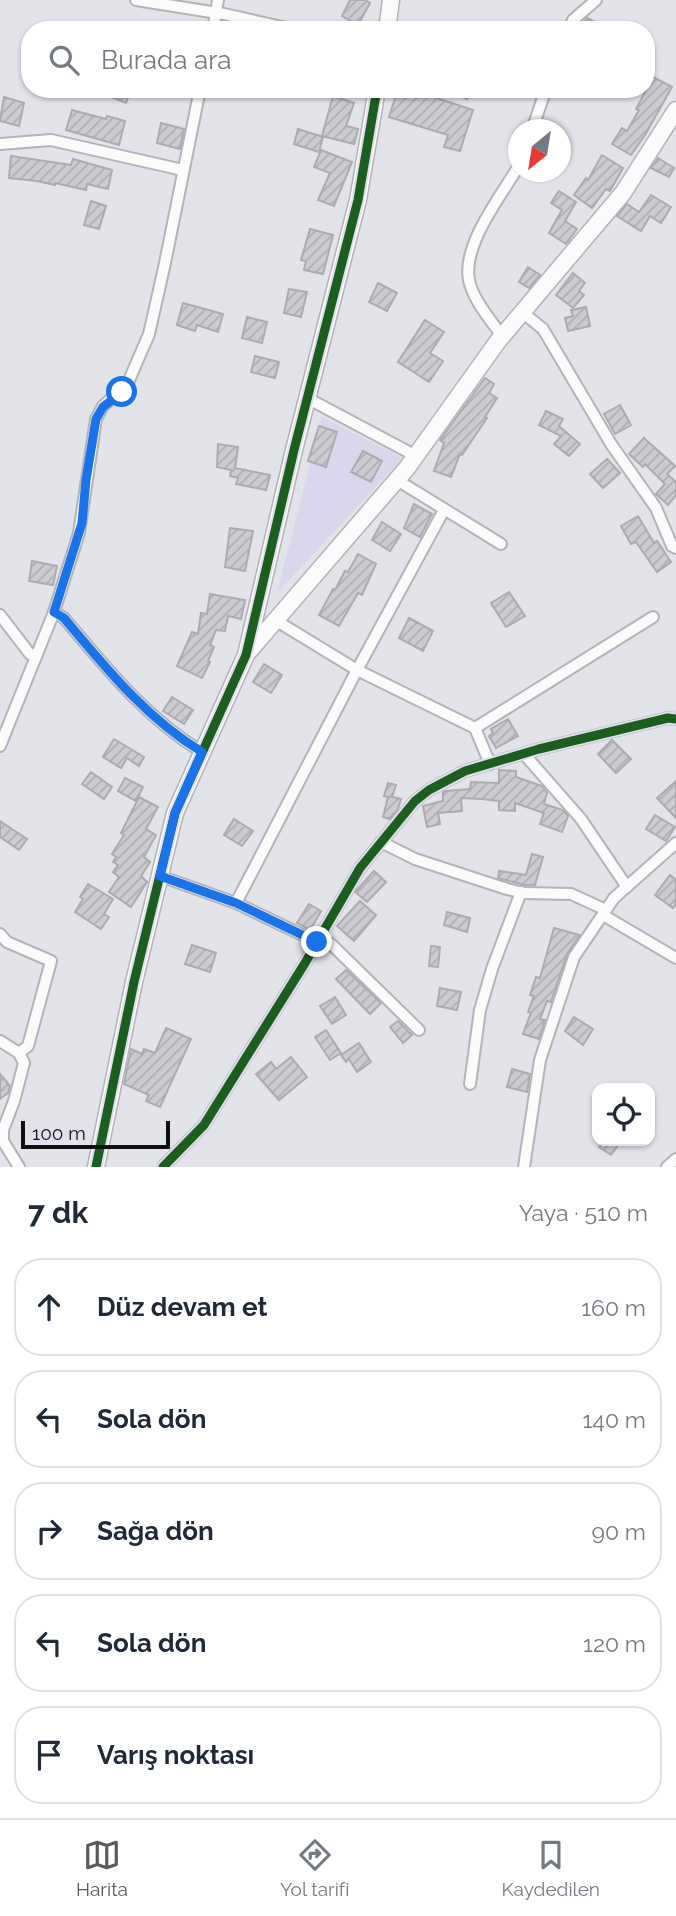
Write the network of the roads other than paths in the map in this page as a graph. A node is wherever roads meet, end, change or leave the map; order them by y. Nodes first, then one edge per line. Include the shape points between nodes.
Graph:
1 (136, 0) edge
2 (219, 0) edge
3 (391, 0) edge
4 (596, 0) edge
5 (216, 12) junction
6 (214, 21) edge
7 (256, 21) edge
8 (388, 21) edge
9 (573, 21) edge
10 (198, 98) edge
11 (375, 98) edge
12 (543, 98) edge
13 (676, 110) edge
14 (536, 119) edge
15 (0, 144) edge
16 (183, 170) junction
17 (510, 182) edge
18 (522, 312) junction
19 (502, 336) junction
20 (307, 398) junction
21 (416, 456) junction
22 (397, 480) junction
23 (444, 510) junction
24 (501, 544) dead end
25 (676, 548) edge
26 (54, 612) junction
27 (0, 615) edge
28 (653, 617) dead end
29 (275, 620) junction
30 (246, 655) junction
31 (36, 657) junction
32 (357, 670) junction
33 (676, 719) edge
34 (475, 727) junction
35 (0, 746) edge
36 (202, 752) junction
37 (524, 754) junction
38 (490, 764) junction
39 (381, 842) junction
40 (676, 843) edge
41 (160, 876) junction
42 (627, 887) junction
43 (521, 892) junction
44 (236, 903) junction
45 (605, 912) junction
46 (0, 934) edge
47 (319, 939) junction
48 (676, 958) edge
49 (419, 1030) dead end
50 (0, 1041) edge
51 (19, 1053) junction
52 (470, 1084) dead end
53 (676, 1158) edge
54 (19, 1167) edge
55 (96, 1167) edge
56 (163, 1167) edge
57 (524, 1167) edge
58 (667, 1167) edge

1 - 5 street
2 - 5 street
3 - 8 street
4 - 9 street
5 - 6 street
5 - 7 street
10 - 16 street
11 - 20 street via 358,200
12 - 14 street
13 - 18 street via 623,193
15 - 16 street via 51,140
16 - 26 street via 149,334 127,385 96,419 82,523
17 - 19 street via 468,262 475,297
18 - 19 street
18 - 25 street via 543,330 611,444 656,508
19 - 21 street
20 - 21 street
20 - 30 street
21 - 22 street
22 - 23 street
22 - 29 street
23 - 24 street
23 - 32 street
26 - 31 street
26 - 36 street via 138,703
27 - 31 street
28 - 34 street
29 - 30 street
29 - 32 street
30 - 36 street
31 - 35 street
32 - 34 street
32 - 44 street
33 - 37 street
34 - 38 street
36 - 41 street via 175,813
37 - 38 street
37 - 42 street via 581,819
38 - 39 street via 429,790
39 - 43 street via 415,859
39 - 47 street via 360,868
40 - 42 street
41 - 44 street
41 - 55 street
42 - 45 street
43 - 45 street via 571,894
43 - 52 street via 480,1010
44 - 47 street
45 - 48 street
45 - 57 street via 574,957 540,1060
46 - 51 street via 7,943 51,961 28,1046
47 - 49 street via 332,945
47 - 56 street via 204,1125
50 - 51 street
51 - 54 street via 24,1063 3,1141
53 - 58 street

